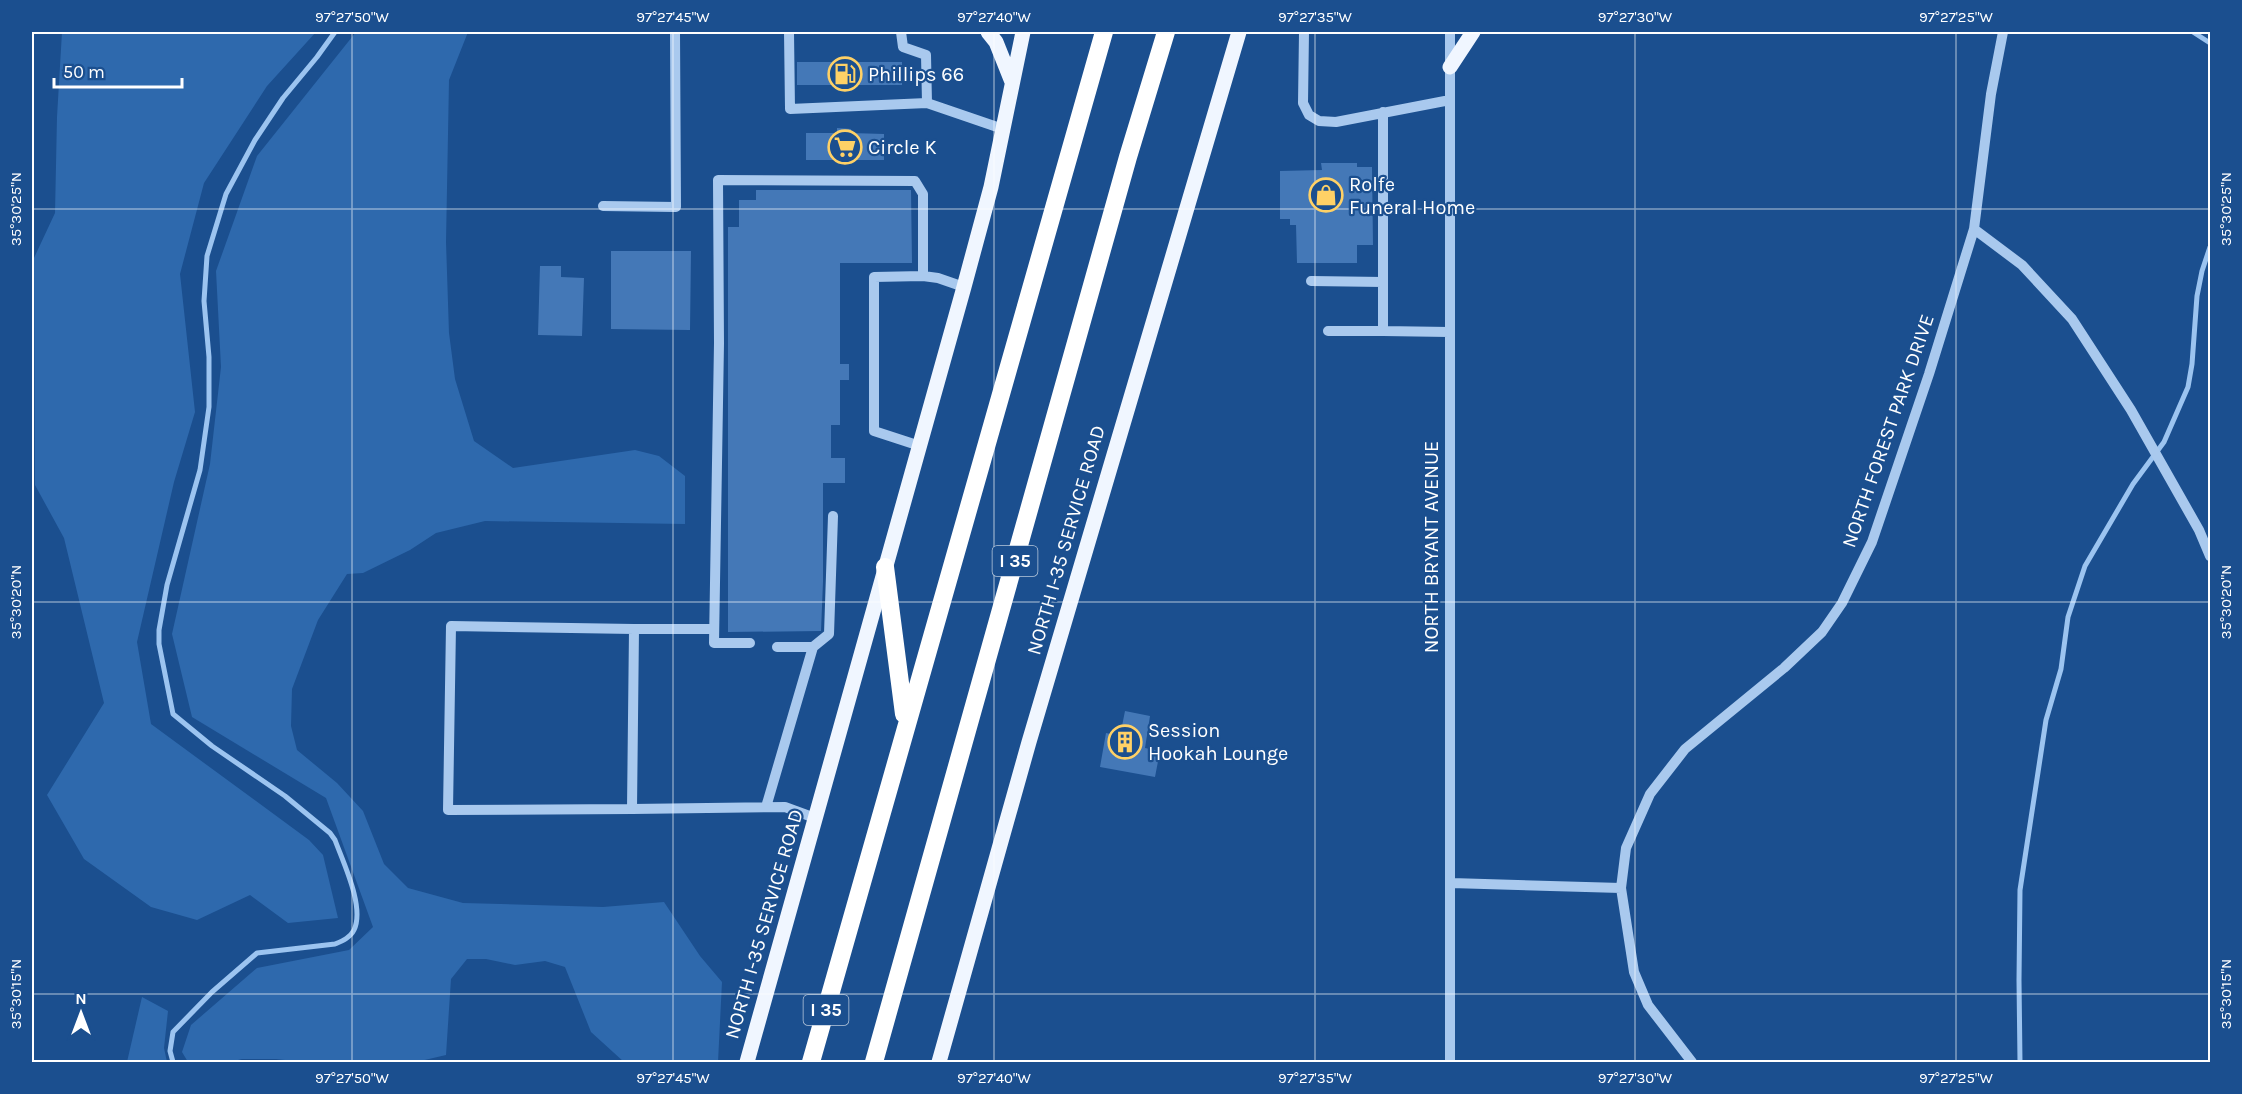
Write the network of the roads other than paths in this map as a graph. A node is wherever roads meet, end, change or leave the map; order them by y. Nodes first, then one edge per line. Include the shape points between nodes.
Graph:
1 (675, 32) edge
2 (789, 32) edge
3 (901, 32) edge
4 (988, 32) edge
5 (1023, 32) edge
6 (1104, 32) edge
7 (1166, 32) edge
8 (1239, 32) edge
9 (1304, 32) edge
10 (1450, 32) edge
11 (1473, 32) edge
12 (2003, 32) edge
13 (1450, 68) junction
14 (1012, 82) junction
15 (1450, 100) junction
16 (927, 103) junction
17 (1383, 112) junction
18 (1003, 129) junction
19 (603, 206) dead end
20 (1974, 229) junction
21 (923, 276) junction
22 (1311, 281) dead end
23 (1383, 282) junction
24 (964, 287) junction
25 (1328, 331) dead end
26 (1383, 331) junction
27 (1449, 332) junction
28 (920, 446) junction
29 (833, 516) dead end
30 (2199, 530) junction
31 (2211, 533) edge
32 (2211, 556) edge
33 (885, 567) junction
34 (634, 629) junction
35 (714, 629) junction
36 (750, 642) dead end
37 (777, 647) dead end
38 (813, 647) junction
39 (906, 725) junction
40 (766, 807) junction
41 (632, 809) junction
42 (815, 818) junction
43 (1451, 883) junction
44 (1622, 888) junction
45 (747, 1062) edge
46 (811, 1062) edge
47 (874, 1062) edge
48 (939, 1062) edge
49 (1450, 1062) edge
50 (1692, 1062) edge

1 - 19 street via 676,207
2 - 16 street via 790,109
3 - 16 street via 903,47 926,55
4 - 14 main road
5 - 14 main road, NORTH I-35 SERVICE ROAD
6 - 39 highway, I 35
7 - 47 highway, I 35
8 - 48 main road, NORTH I-35 SERVICE ROAD via 1029,742
9 - 17 street via 1303,103 1310,115 1319,121 1336,122
10 - 13 street, NORTH BRYANT AVENUE
11 - 13 main road
12 - 20 street, NORTH FOREST PARK DRIVE
13 - 15 street, NORTH BRYANT AVENUE
14 - 18 main road, NORTH I-35 SERVICE ROAD
15 - 17 street
15 - 27 street, NORTH BRYANT AVENUE
16 - 18 street
17 - 23 street
18 - 24 main road, NORTH I-35 SERVICE ROAD
20 - 30 street via 2022,266 2072,319 2131,410
20 - 44 street, NORTH FOREST PARK DRIVE via 1872,542 1842,603 1822,632 1685,749 1650,794 1626,848
21 - 24 street
21 - 28 street via 874,277 874,431
21 - 35 street via 923,194 915,181 718,180
22 - 23 street
23 - 26 street
24 - 28 main road, NORTH I-35 SERVICE ROAD
25 - 26 street
26 - 27 street
27 - 43 street, NORTH BRYANT AVENUE
28 - 33 main road, NORTH I-35 SERVICE ROAD
29 - 38 street via 829,634
30 - 31 street
30 - 32 street
33 - 39 highway
33 - 42 main road, NORTH I-35 SERVICE ROAD
34 - 35 street
34 - 41 street
34 - 41 street via 451,626 448,810
35 - 36 street via 714,642
37 - 38 street
38 - 40 street
39 - 46 highway, I 35
40 - 41 street
40 - 42 street via 785,807
42 - 45 main road, NORTH I-35 SERVICE ROAD
43 - 44 street
43 - 49 street, NORTH BRYANT AVENUE
44 - 50 street, NORTH FOREST PARK DRIVE via 1634,972 1648,1005

